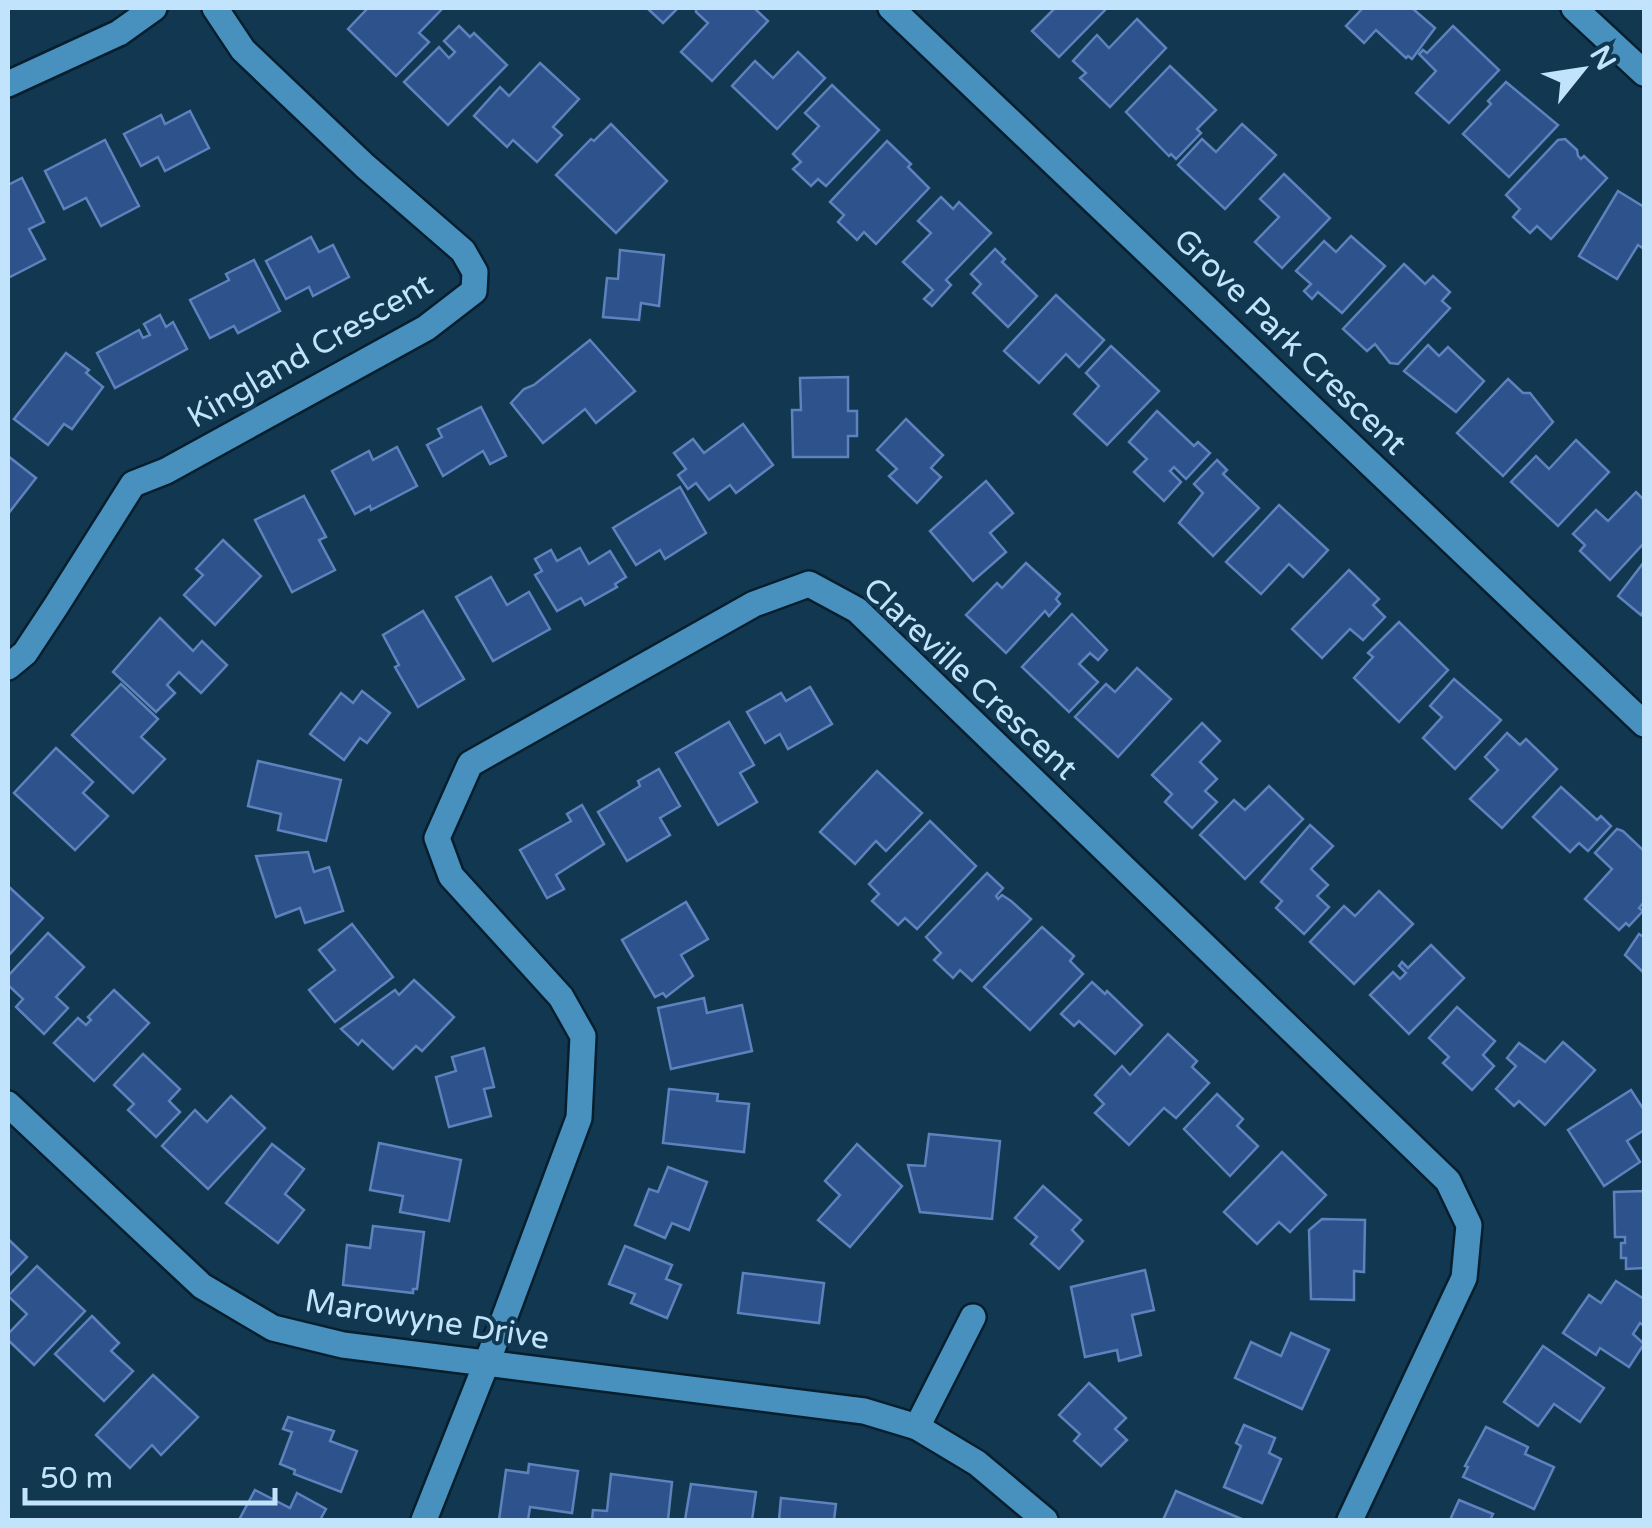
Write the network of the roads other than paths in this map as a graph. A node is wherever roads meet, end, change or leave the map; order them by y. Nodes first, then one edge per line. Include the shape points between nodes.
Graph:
1 (154, 8) edge
2 (215, 8) edge
3 (891, 8) edge
4 (1574, 8) edge
5 (1644, 73) edge
6 (8, 84) edge
7 (8, 667) edge
8 (1644, 724) edge
9 (8, 1104) edge
10 (973, 1317) dead end
11 (486, 1363) junction
12 (917, 1427) junction
13 (424, 1520) edge
14 (1045, 1520) edge
15 (1350, 1520) edge

1 - 6 street via 119,32
2 - 7 street, Kingland Crescent via 243,50 463,251 475,272 474,291 426,328 133,484 56,606
3 - 8 street, Grove Park Crescent
4 - 5 street
9 - 11 street, Marowyne Drive via 202,1286 273,1328 343,1346
10 - 12 street
11 - 12 street, Marowyne Drive via 846,1408
11 - 13 street, Clareville Crescent
11 - 15 street, Clareville Crescent via 579,1118 583,1036 561,997 451,876 438,838 470,764 754,604 809,584 856,610 1448,1181 1469,1225 1464,1278
12 - 14 street, Marowyne Drive via 977,1463

